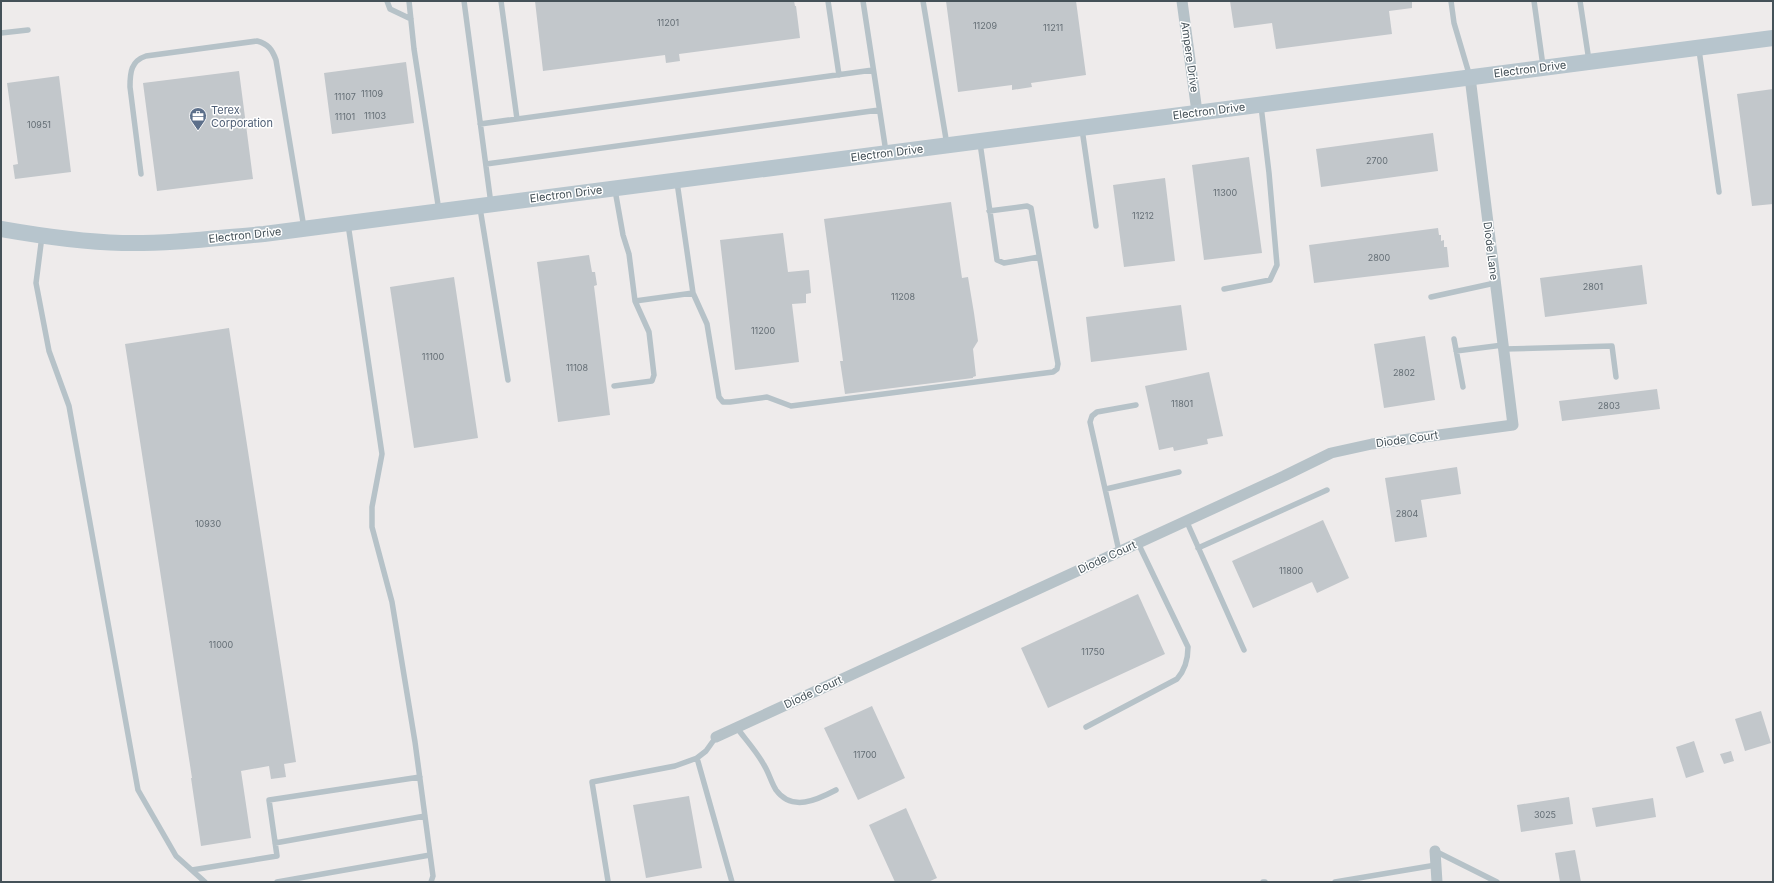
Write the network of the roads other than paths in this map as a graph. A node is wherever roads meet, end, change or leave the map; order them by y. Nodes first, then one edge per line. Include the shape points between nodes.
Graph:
1 (387, 1) edge
2 (409, 1) edge
3 (464, 1) edge
4 (501, 1) edge
5 (828, 1) edge
6 (863, 1) edge
7 (923, 1) edge
8 (1182, 1) edge
9 (1452, 1) edge
10 (1534, 1) edge
11 (1580, 1) edge
12 (411, 19) junction
13 (28, 30) dead end
14 (1, 33) edge
15 (1773, 38) edge
16 (1699, 47) junction
17 (1589, 62) junction
18 (1543, 68) junction
19 (873, 70) junction
20 (839, 75) junction
21 (1470, 77) junction
22 (1261, 104) junction
23 (879, 110) junction
24 (1197, 112) junction
25 (517, 119) junction
26 (480, 124) junction
27 (1081, 127) junction
28 (980, 140) junction
29 (947, 145) junction
30 (886, 153) junction
31 (486, 164) junction
32 (141, 174) dead end
33 (677, 180) junction
34 (614, 188) junction
35 (1719, 192) dead end
36 (486, 205) junction
37 (439, 211) junction
38 (989, 211) junction
39 (348, 223) junction
40 (1096, 226) dead end
41 (304, 228) junction
42 (1, 230) edge
43 (42, 236) junction
44 (1039, 257) junction
45 (1495, 283) junction
46 (1224, 289) dead end
47 (693, 293) junction
48 (1431, 296) dead end
49 (634, 301) junction
50 (1454, 339) dead end
51 (1503, 347) junction
52 (1456, 351) junction
53 (1616, 377) dead end
54 (508, 380) dead end
55 (614, 386) dead end
56 (1463, 388) dead end
57 (1136, 405) dead end
58 (1513, 425) joint
59 (1179, 472) dead end
60 (1106, 489) junction
61 (1326, 490) dead end
62 (1186, 520) junction
63 (1138, 542) junction
64 (1198, 548) junction
65 (1119, 551) junction
66 (1244, 650) dead end
67 (1086, 727) dead end
68 (737, 728) junction
69 (716, 737) joint
70 (697, 758) junction
71 (420, 777) junction
72 (836, 790) dead end
73 (425, 816) junction
74 (276, 842) junction
75 (1435, 851) joint
76 (430, 855) junction
77 (1436, 864) junction
78 (192, 870) junction
79 (608, 881) dead end
80 (205, 882) edge
81 (277, 882) edge
82 (431, 882) edge
83 (732, 882) edge
84 (1335, 882) edge
85 (1437, 882) edge
86 (1497, 882) edge

1 - 12 lane via 390,9
2 - 12 lane
3 - 26 lane
4 - 25 lane
5 - 20 lane
6 - 19 lane
7 - 29 lane
8 - 24 street, Ampere Drive
9 - 21 lane via 1454,23
10 - 18 lane
11 - 17 lane
12 - 37 lane
13 - 14 lane
15 - 16 street, Electron Drive
16 - 17 street, Electron Drive
16 - 35 lane
17 - 18 street, Electron Drive
18 - 21 street, Electron Drive
19 - 20 lane
19 - 23 lane
20 - 25 lane
21 - 22 street, Electron Drive
21 - 45 street, Diode Lane
22 - 24 street, Electron Drive
22 - 46 lane via 1276,265 1270,280
23 - 30 lane
23 - 31 lane
24 - 27 street, Electron Drive
25 - 26 lane
26 - 31 lane
27 - 28 street, Electron Drive
27 - 40 lane
28 - 29 street, Electron Drive
28 - 38 lane
29 - 30 street, Electron Drive
30 - 33 street, Electron Drive
31 - 36 lane
32 - 41 lane via 130,87 134,63 146,56 252,42 264,43 269,46 276,60
33 - 34 street, Electron Drive
33 - 47 lane
34 - 36 street, Electron Drive
34 - 49 lane via 629,254
36 - 37 street, Electron Drive
36 - 54 lane
37 - 39 street, Electron Drive
38 - 44 lane via 997,260 1004,263
38 - 44 lane via 1030,206
39 - 41 street, Electron Drive
39 - 71 lane via 382,454 372,507 372,527 392,602
41 - 43 street, Electron Drive via 180,241 122,243
42 - 43 street, Electron Drive
43 - 78 lane via 36,282 49,351 69,406 138,790 176,856
44 - 47 lane via 1057,370 791,406 767,397 723,402 719,397 707,324
45 - 48 lane
45 - 51 street, Diode Lane
47 - 49 lane
49 - 55 lane via 650,332 654,376 652,381
50 - 52 lane
51 - 52 lane
51 - 53 lane via 1612,346
51 - 58 street, Diode Lane
52 - 56 lane
57 - 60 lane via 1097,412 1092,416 1090,422
58 - 62 street, Diode Court via 1372,444 1331,453
59 - 60 lane
60 - 65 lane
61 - 64 lane
62 - 63 street, Diode Court
62 - 64 lane
63 - 65 street, Diode Court
63 - 67 lane via 1188,647 1186,664 1183,673 1177,679
64 - 66 lane
65 - 68 street, Diode Court
68 - 69 street, Diode Court
68 - 72 lane via 764,765 775,788 790,802 802,804
69 - 70 lane
70 - 79 lane via 675,766 592,782
70 - 83 lane
71 - 73 lane
71 - 74 lane via 269,800
73 - 74 lane
73 - 76 lane
74 - 78 lane via 277,856
75 - 77 street
75 - 86 lane
76 - 81 lane
76 - 82 lane via 433,876
77 - 84 lane
77 - 85 street
78 - 80 lane

